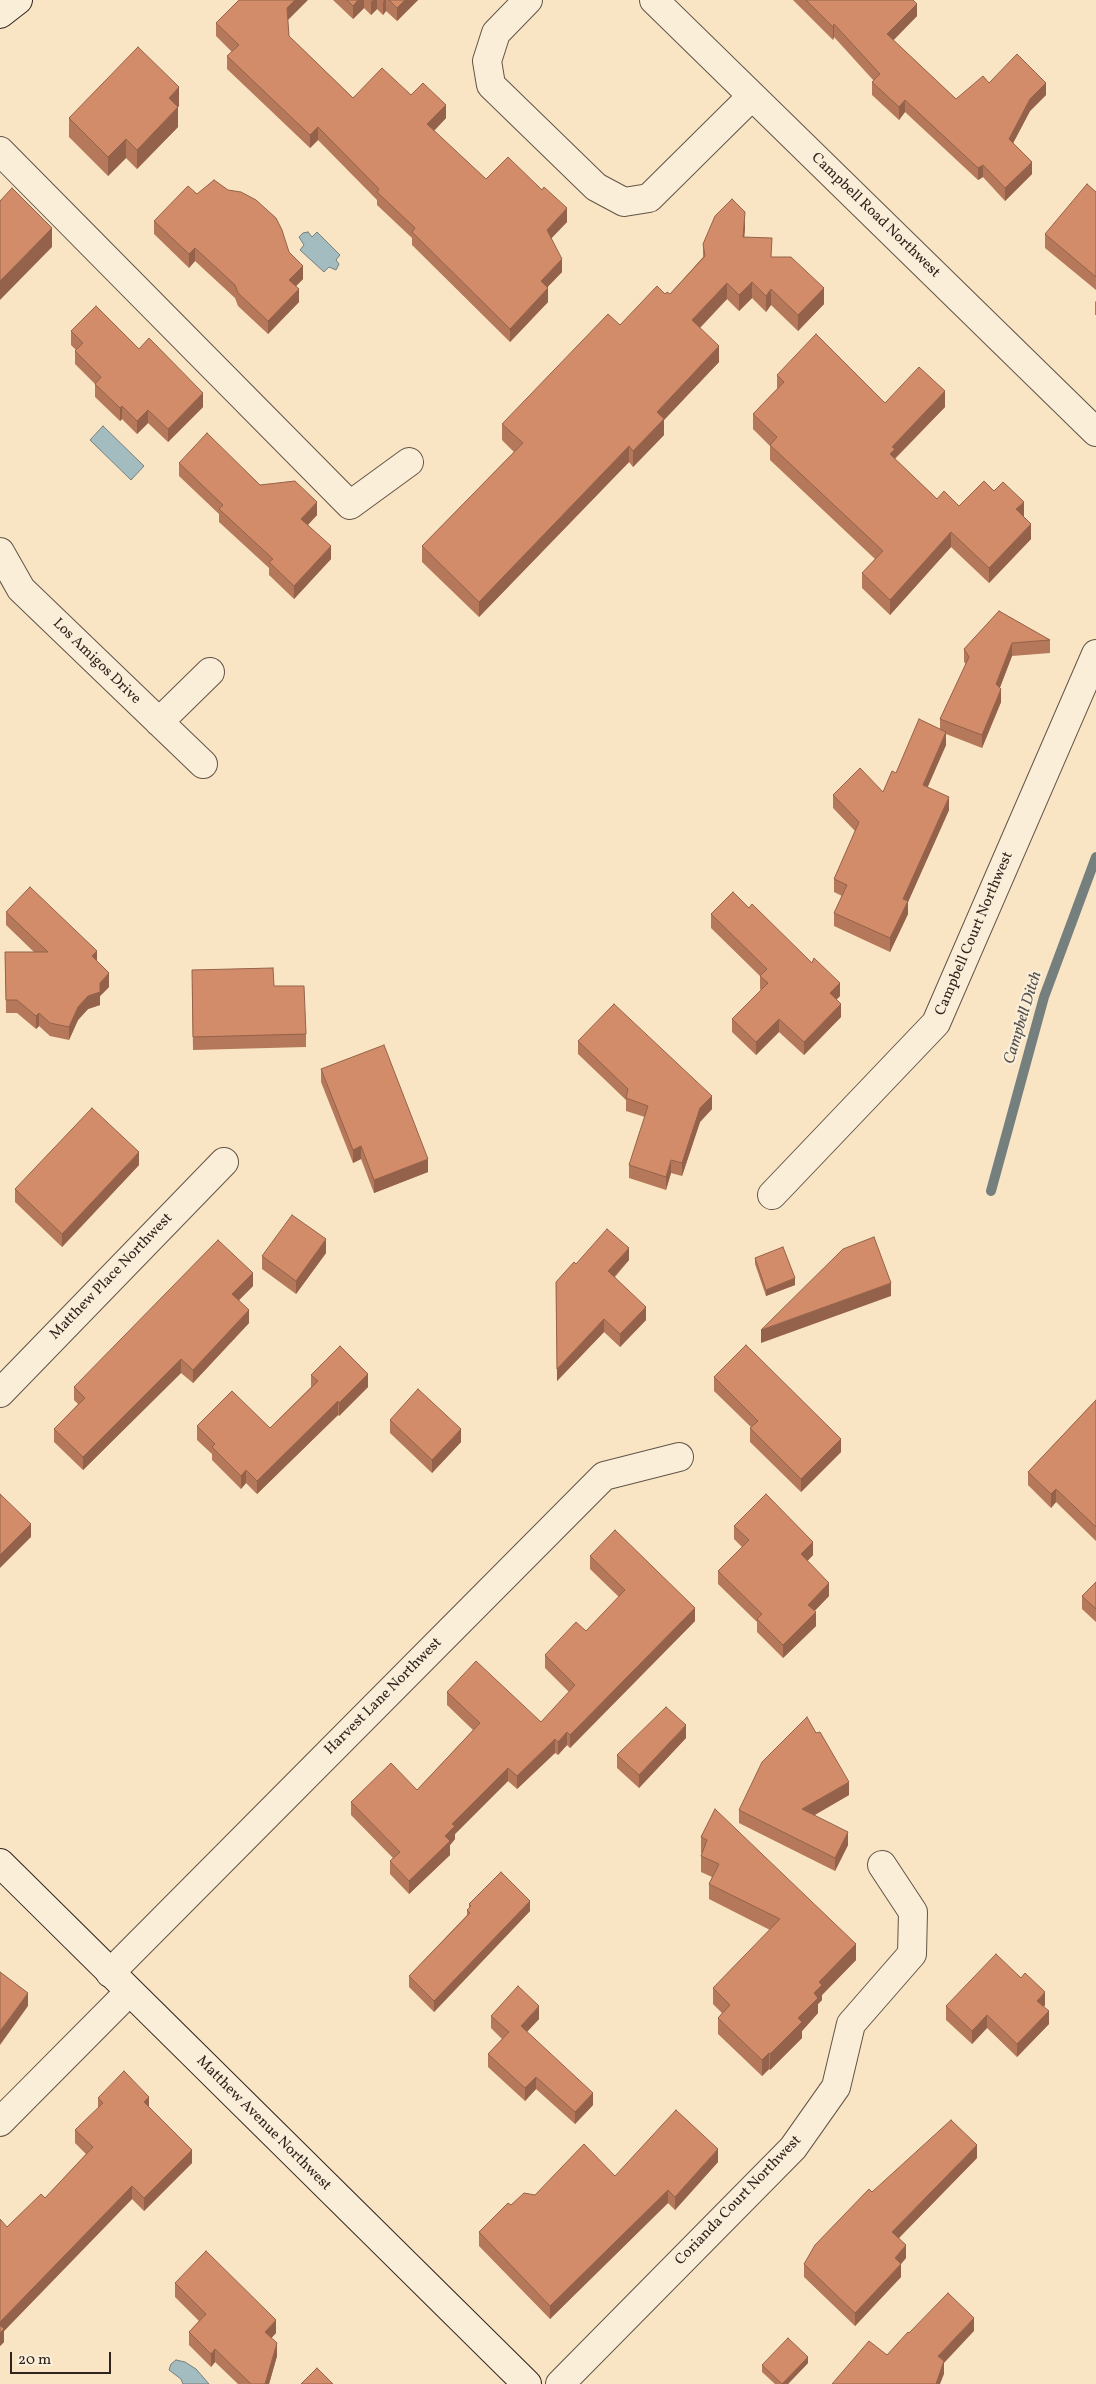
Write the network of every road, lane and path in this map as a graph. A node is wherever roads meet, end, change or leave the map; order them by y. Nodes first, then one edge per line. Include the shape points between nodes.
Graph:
1 (18, 0) edge
2 (528, 0) edge
3 (654, 0) edge
4 (0, 14) edge
5 (752, 96) junction
6 (0, 151) edge
7 (1096, 432) edge
8 (409, 462) dead end
9 (0, 552) edge
10 (1096, 654) edge
11 (210, 672) dead end
12 (159, 722) junction
13 (203, 764) dead end
14 (224, 1162) dead end
15 (772, 1195) dead end
16 (0, 1393) edge
17 (678, 1457) dead end
18 (0, 1863) edge
19 (882, 1865) dead end
20 (110, 1973) junction
21 (129, 1992) junction
22 (0, 2122) edge
23 (527, 2384) edge
24 (560, 2384) edge

1 - 4 street
2 - 5 street via 496,33 487,61 491,85 596,187 624,202 649,198
3 - 5 street, Campbell Road Northwest
5 - 7 street, Campbell Road Northwest
6 - 8 street via 350,505
9 - 12 street, Los Amigos Drive via 21,590
10 - 15 street, Campbell Court Northwest via 936,1023
11 - 12 street
12 - 13 street, Los Amigos Drive
14 - 16 street, Matthew Place Northwest
17 - 20 street, Harvest Lane Northwest via 604,1476
18 - 20 street, Matthew Avenue Northwest
19 - 24 street, Corianda Court Northwest via 913,1912 912,1954 851,2024 836,2087 793,2148
20 - 21 street, Matthew Avenue Northwest
21 - 22 street
21 - 23 street, Matthew Avenue Northwest

